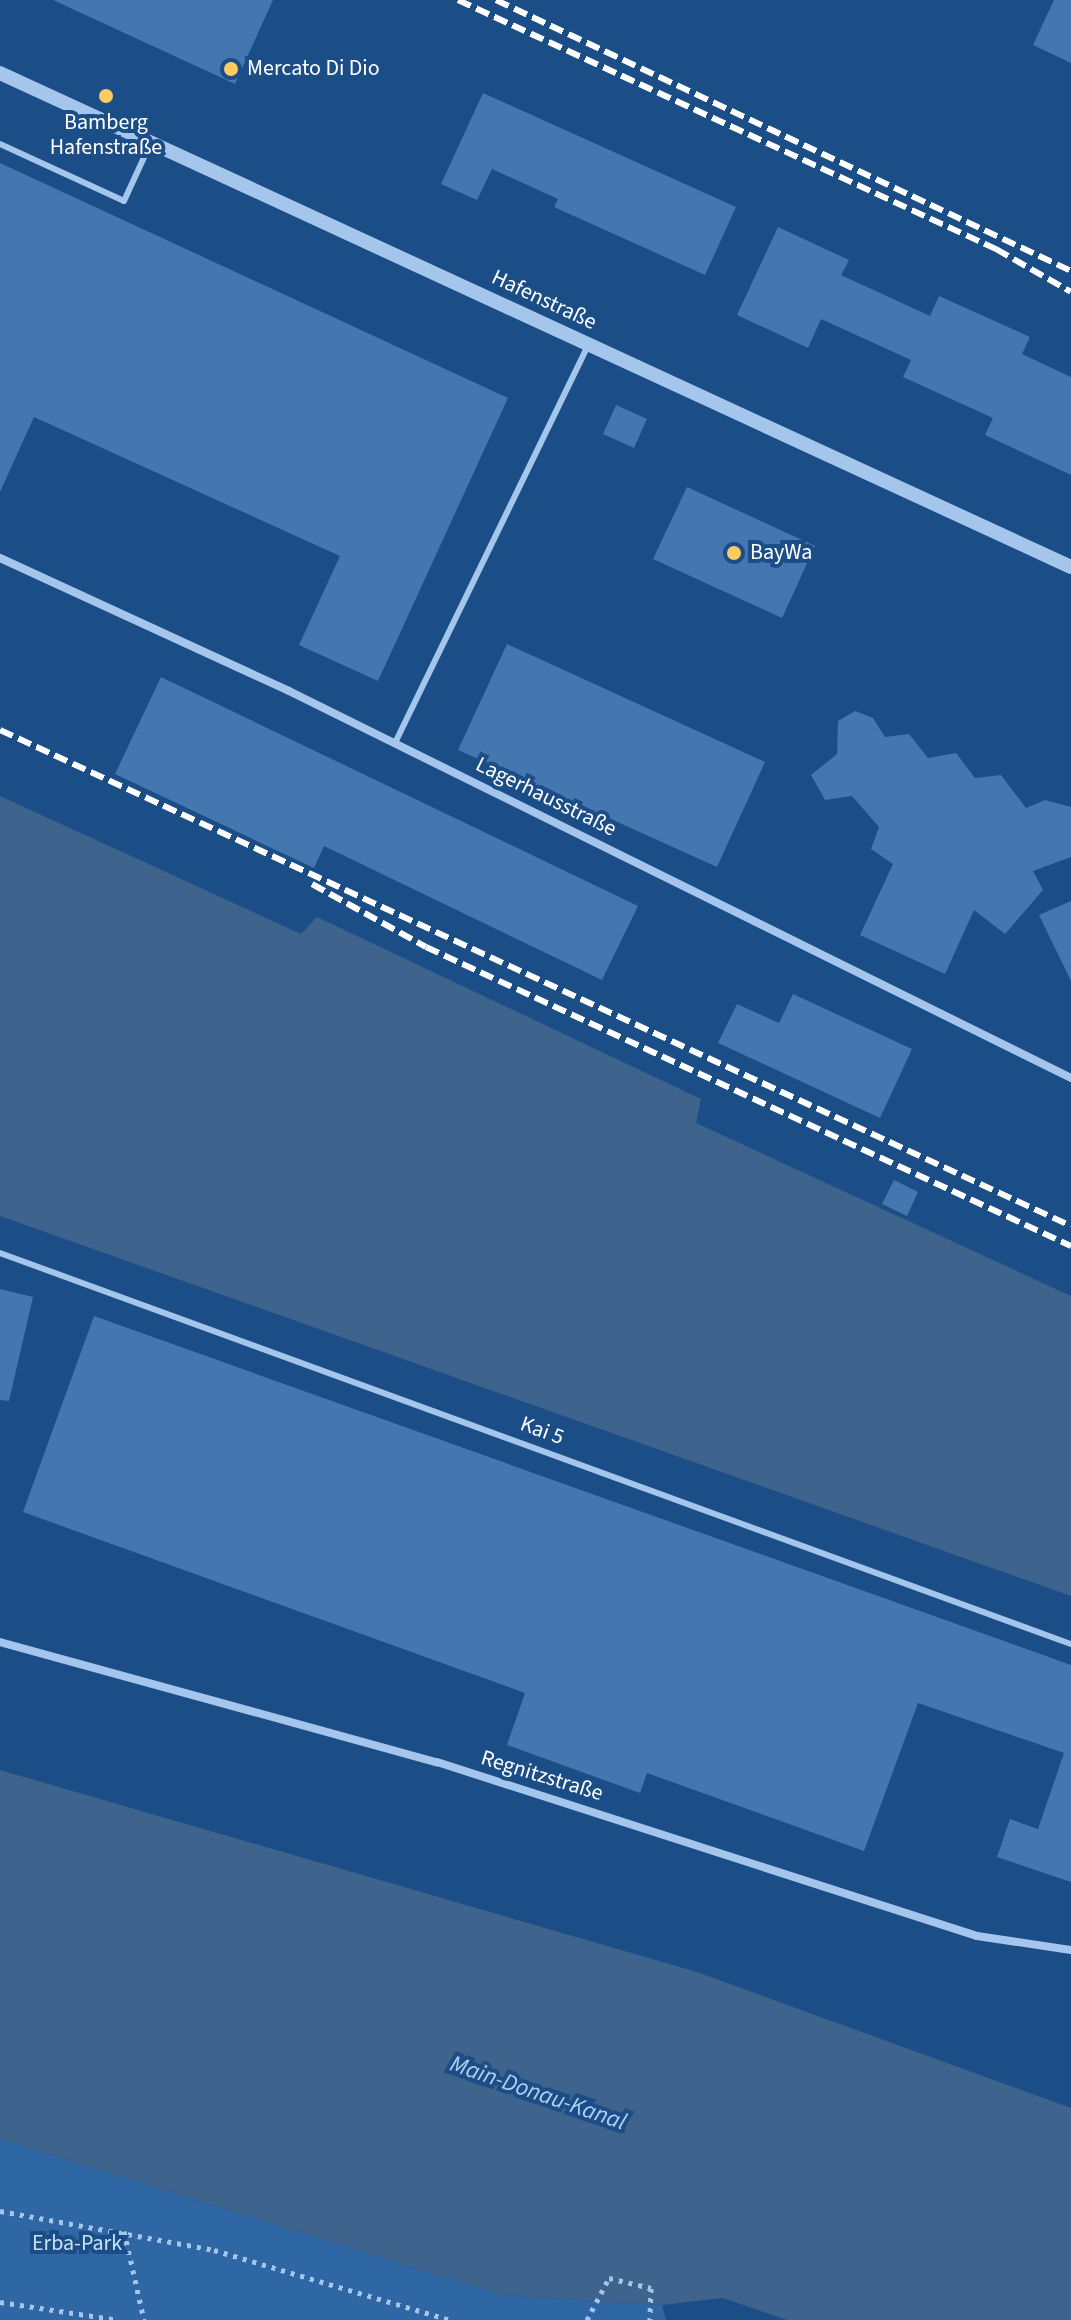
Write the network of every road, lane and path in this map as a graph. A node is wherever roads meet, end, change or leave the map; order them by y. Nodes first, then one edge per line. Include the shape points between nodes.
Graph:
1 (0, 73) edge
2 (151, 142) junction
3 (0, 144) edge
4 (588, 345) junction
5 (0, 558) edge
6 (1071, 567) edge
7 (395, 743) junction
8 (1071, 1078) edge
9 (0, 1253) edge
10 (0, 1642) edge
11 (1071, 1644) edge
12 (1071, 1950) edge
13 (0, 2211) edge
14 (124, 2231) junction
15 (0, 2302) edge
16 (119, 2320) edge
17 (144, 2320) edge
18 (450, 2320) edge
19 (587, 2320) edge
20 (650, 2320) edge

1 - 2 street, Hafenstraße
2 - 3 lane via 124,201
2 - 4 street, Hafenstraße
4 - 6 street, Hafenstraße
4 - 7 lane
5 - 7 street, Lagerhausstraße
7 - 8 street, Lagerhausstraße
9 - 11 lane, Kai 5
10 - 12 street, Regnitzstraße via 437,1762 977,1936
13 - 14 path
14 - 17 path
14 - 18 path
15 - 16 path
19 - 20 path via 609,2278 651,2288

